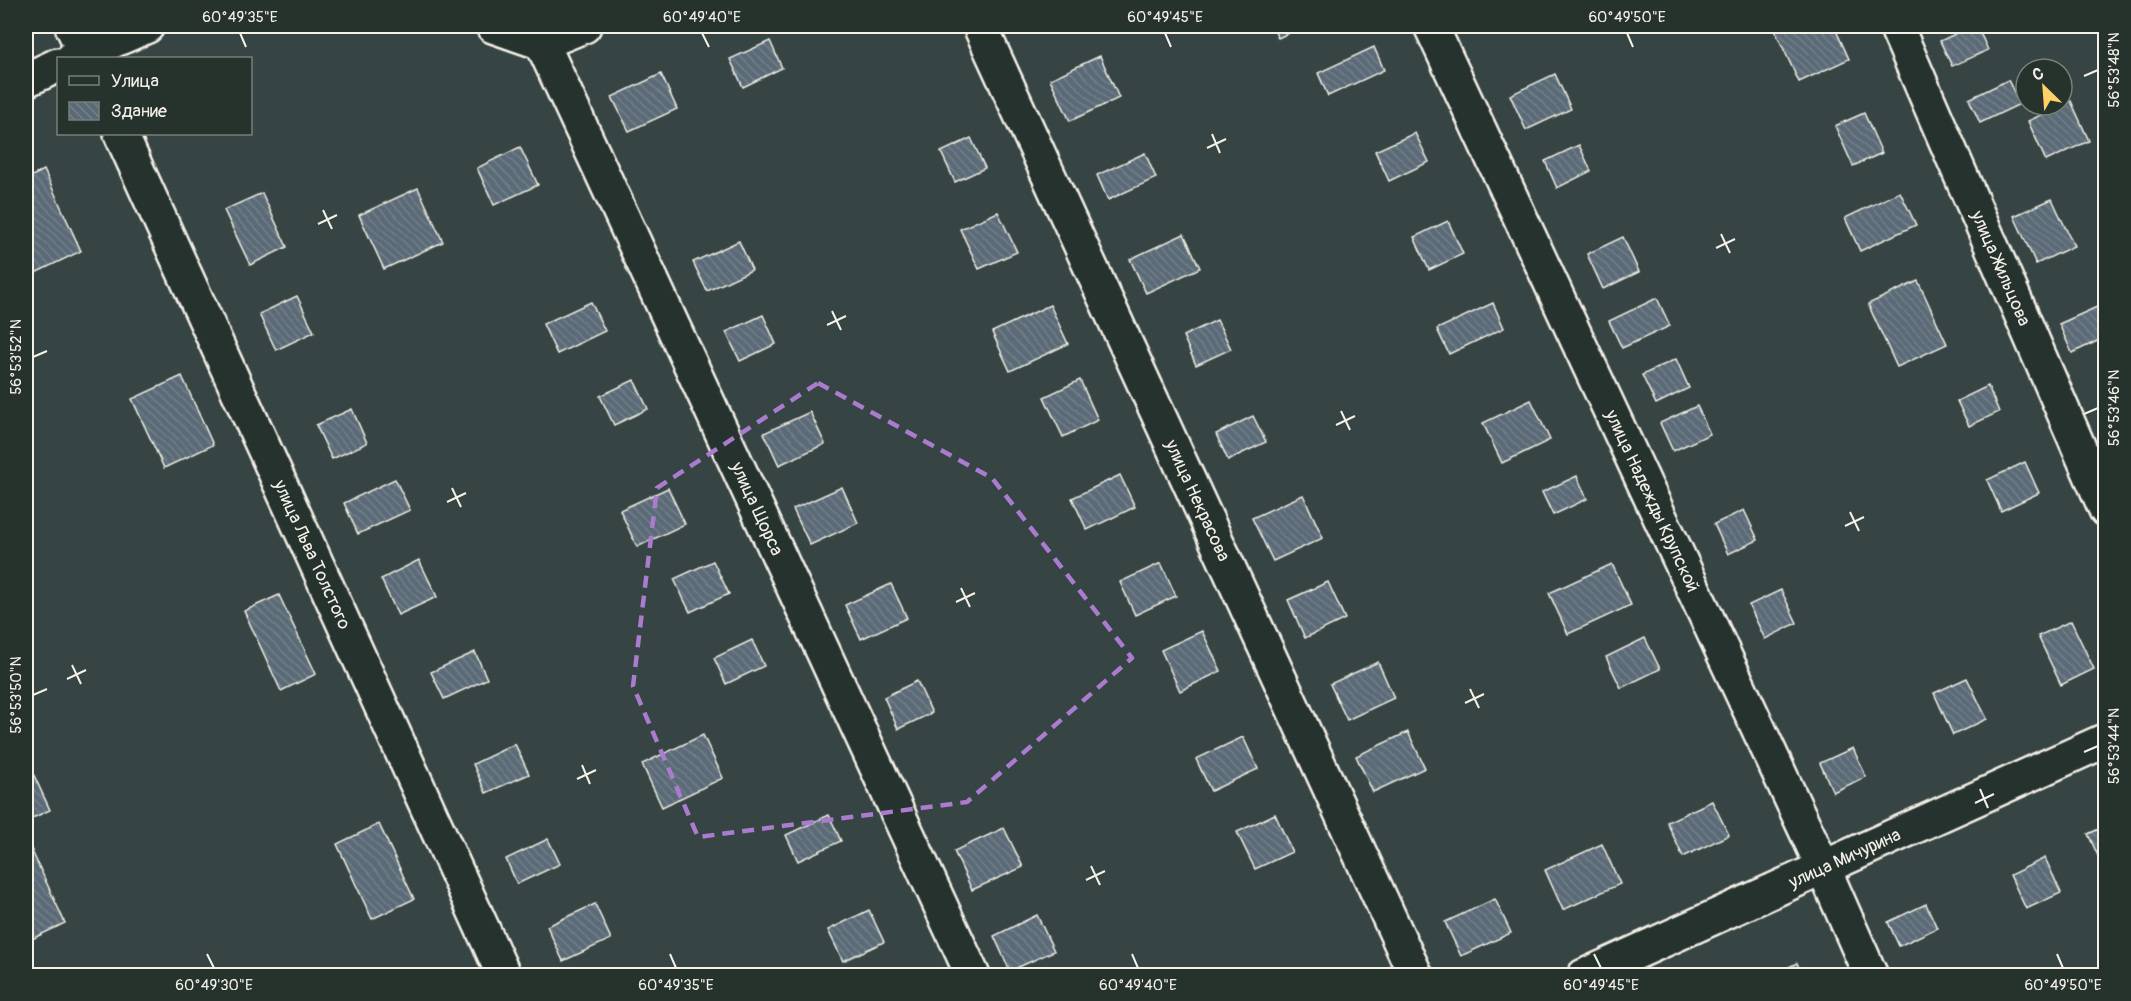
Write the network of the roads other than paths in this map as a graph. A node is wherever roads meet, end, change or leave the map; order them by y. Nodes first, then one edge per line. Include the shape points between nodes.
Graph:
1 (147, 26) edge
2 (493, 26) edge
3 (584, 26) edge
4 (980, 26) edge
5 (1431, 26) edge
6 (1896, 26) edge
7 (542, 43) junction
8 (75, 52) edge
9 (57, 62) edge
10 (26, 80) edge
11 (121, 135) edge
12 (2106, 510) edge
13 (2106, 740) edge
14 (1823, 867) junction
15 (504, 975) edge
16 (973, 975) edge
17 (1416, 975) edge
18 (1584, 975) edge
19 (1871, 975) edge

1 - 8 street
2 - 7 street
3 - 7 street
4 - 17 street, улица Некрасова
5 - 14 street, улица Надежды Крупской
6 - 12 street, улица Жильцова
7 - 16 street, улица Щорса
9 - 10 street
11 - 15 street, улица Льва Толстого
13 - 14 street, улица Мичурина
14 - 18 street, улица Мичурина
14 - 19 street, улица Надежды Крупской

